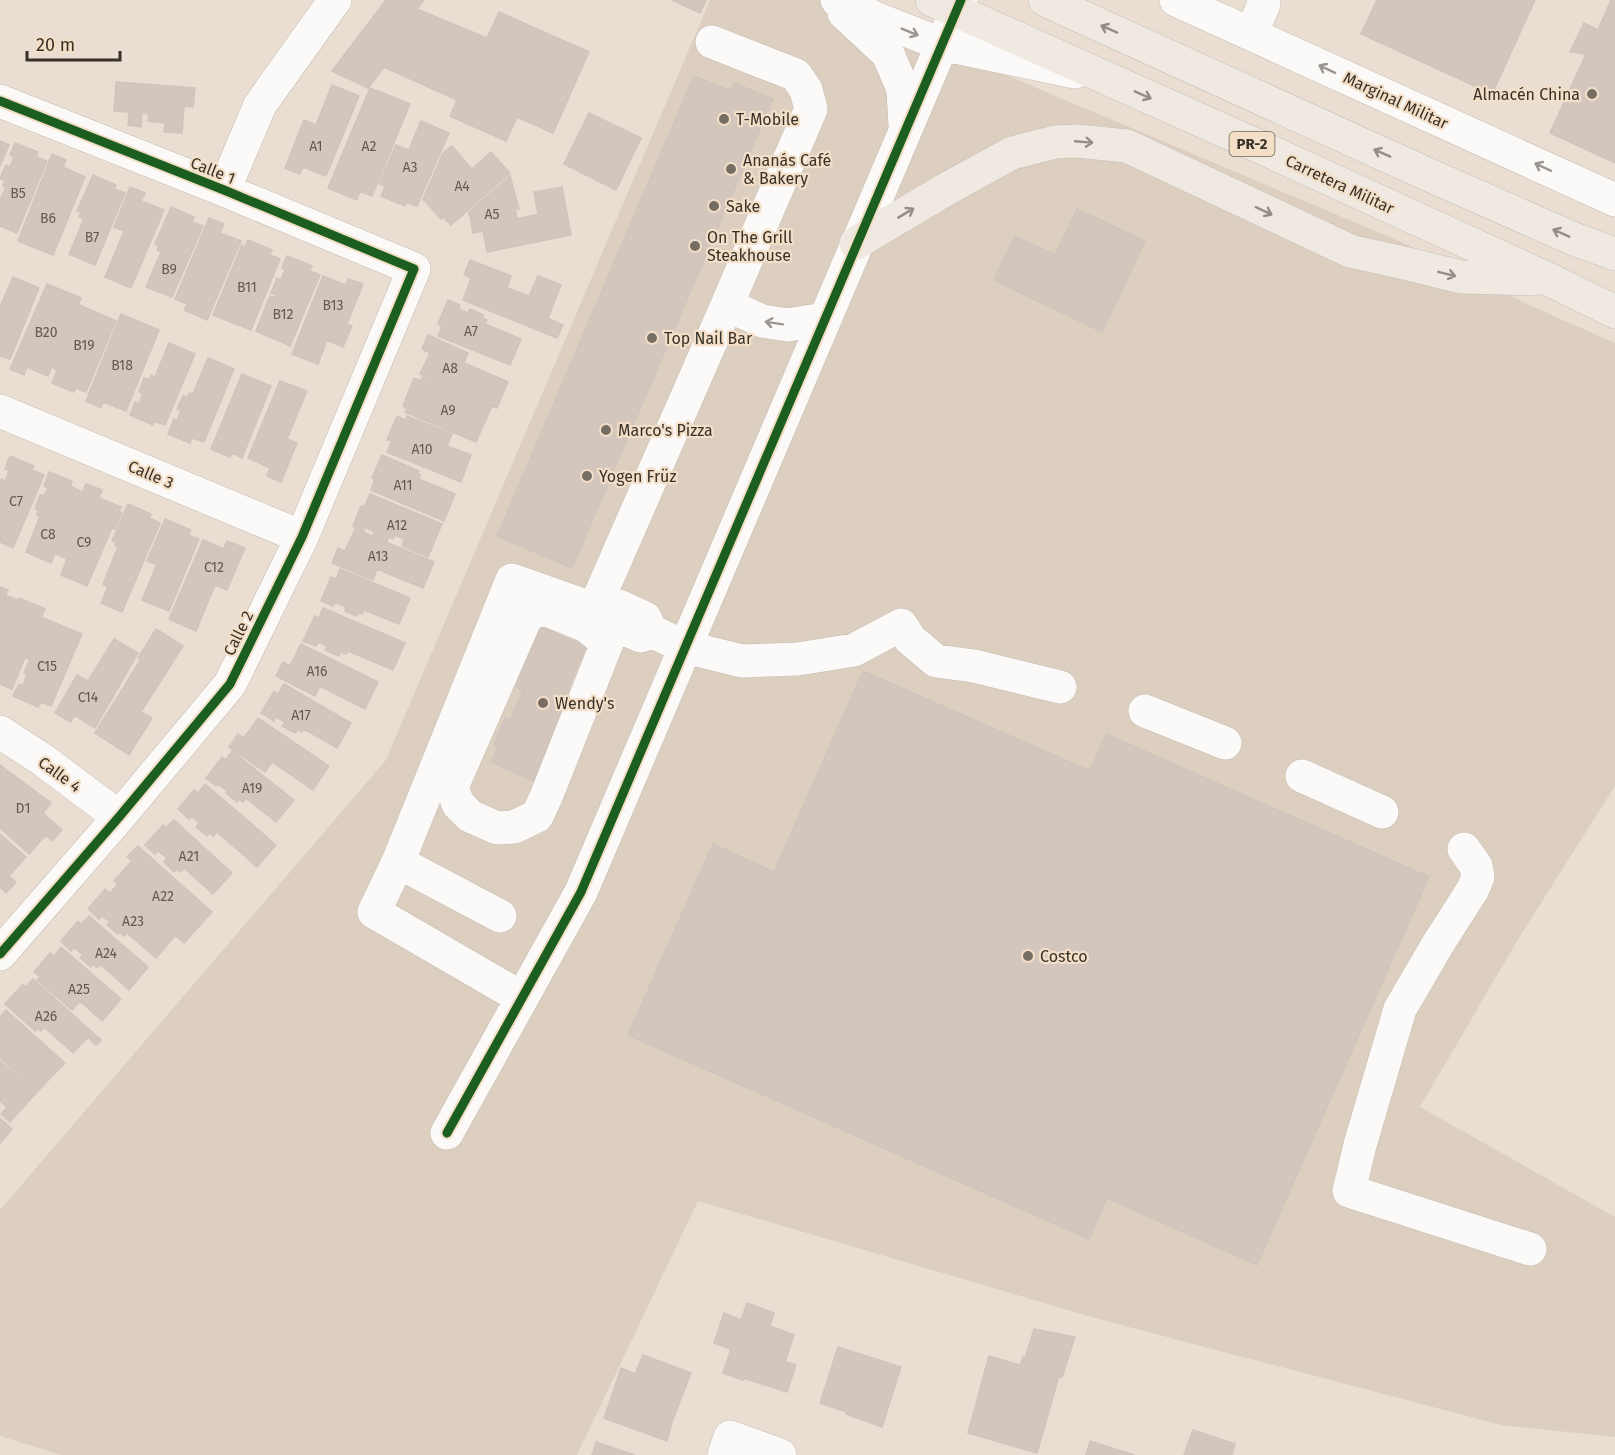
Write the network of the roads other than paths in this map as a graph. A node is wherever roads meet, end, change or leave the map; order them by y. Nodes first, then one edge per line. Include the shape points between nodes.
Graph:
1 (334, 0) edge
2 (829, 0) edge
3 (837, 0) edge
4 (1045, 0) edge
5 (1176, 0) edge
6 (1263, 0) edge
7 (949, 4) edge
8 (1251, 34) junction
9 (712, 42) dead end
10 (941, 44) junction
11 (1103, 77) junction
12 (0, 101) edge
13 (905, 129) junction
14 (224, 190) junction
15 (1615, 200) edge
16 (856, 243) junction
17 (1615, 254) edge
18 (414, 269) joint
19 (1548, 279) junction
20 (727, 305) junction
21 (1615, 312) edge
22 (824, 319) junction
23 (0, 411) edge
24 (302, 537) junction
25 (596, 616) junction
26 (685, 647) junction
27 (1060, 687) dead end
28 (1145, 711) dead end
29 (0, 732) edge
30 (1225, 743) dead end
31 (1302, 776) dead end
32 (1382, 812) dead end
33 (119, 817) junction
34 (1464, 849) dead end
35 (398, 862) junction
36 (500, 916) dead end
37 (0, 954) edge
38 (522, 998) junction
39 (447, 1133) dead end
40 (1530, 1249) dead end
41 (724, 1455) edge
42 (780, 1455) edge

1 - 14 street via 260,105
2 - 13 street via 888,54 903,89
3 -> 10 street
17 -> 4 main road
5 - 8 street, Marginal Militar
6 - 8 street
7 - 10 street
7 - 11 main road, Carretera Militar / PR-2
15 -> 8 street, Marginal Militar
9 - 20 street via 796,75 807,90 811,109
10 - 11 street
10 - 13 street
11 -> 19 main road, Carretera Militar / PR-2
12 - 14 street, Calle 1
13 - 16 street
14 - 18 street, Calle 1
16 -> 19 main road via 1012,153 1055,142 1077,141 1128,146 1350,251 1461,277
16 - 22 street
18 - 24 street, Calle 2
19 - 21 main road, Carretera Militar / PR-2
22 -> 20 street via 788,326 762,321
20 - 25 street
22 - 26 street
23 - 24 street, Calle 3
24 - 33 street, Calle 2 via 230,684
25 - 25 street via 547,610 533,611 525,620 452,787 458,804 470,816 497,828 514,827 537,816 607,644
25 - 26 street via 641,636 651,631
25 - 35 street via 512,580
26 - 27 street via 742,662 798,659 854,650 901,625 910,639 936,661
26 - 38 street via 581,892
28 - 30 street
29 - 33 street, Calle 4
31 - 32 street
33 - 37 street, Calle 2
34 - 40 street via 1476,866 1478,877 1400,1009 1349,1191
35 - 36 street
35 - 38 street via 374,912
38 - 39 street
41 - 42 street via 730,1437

